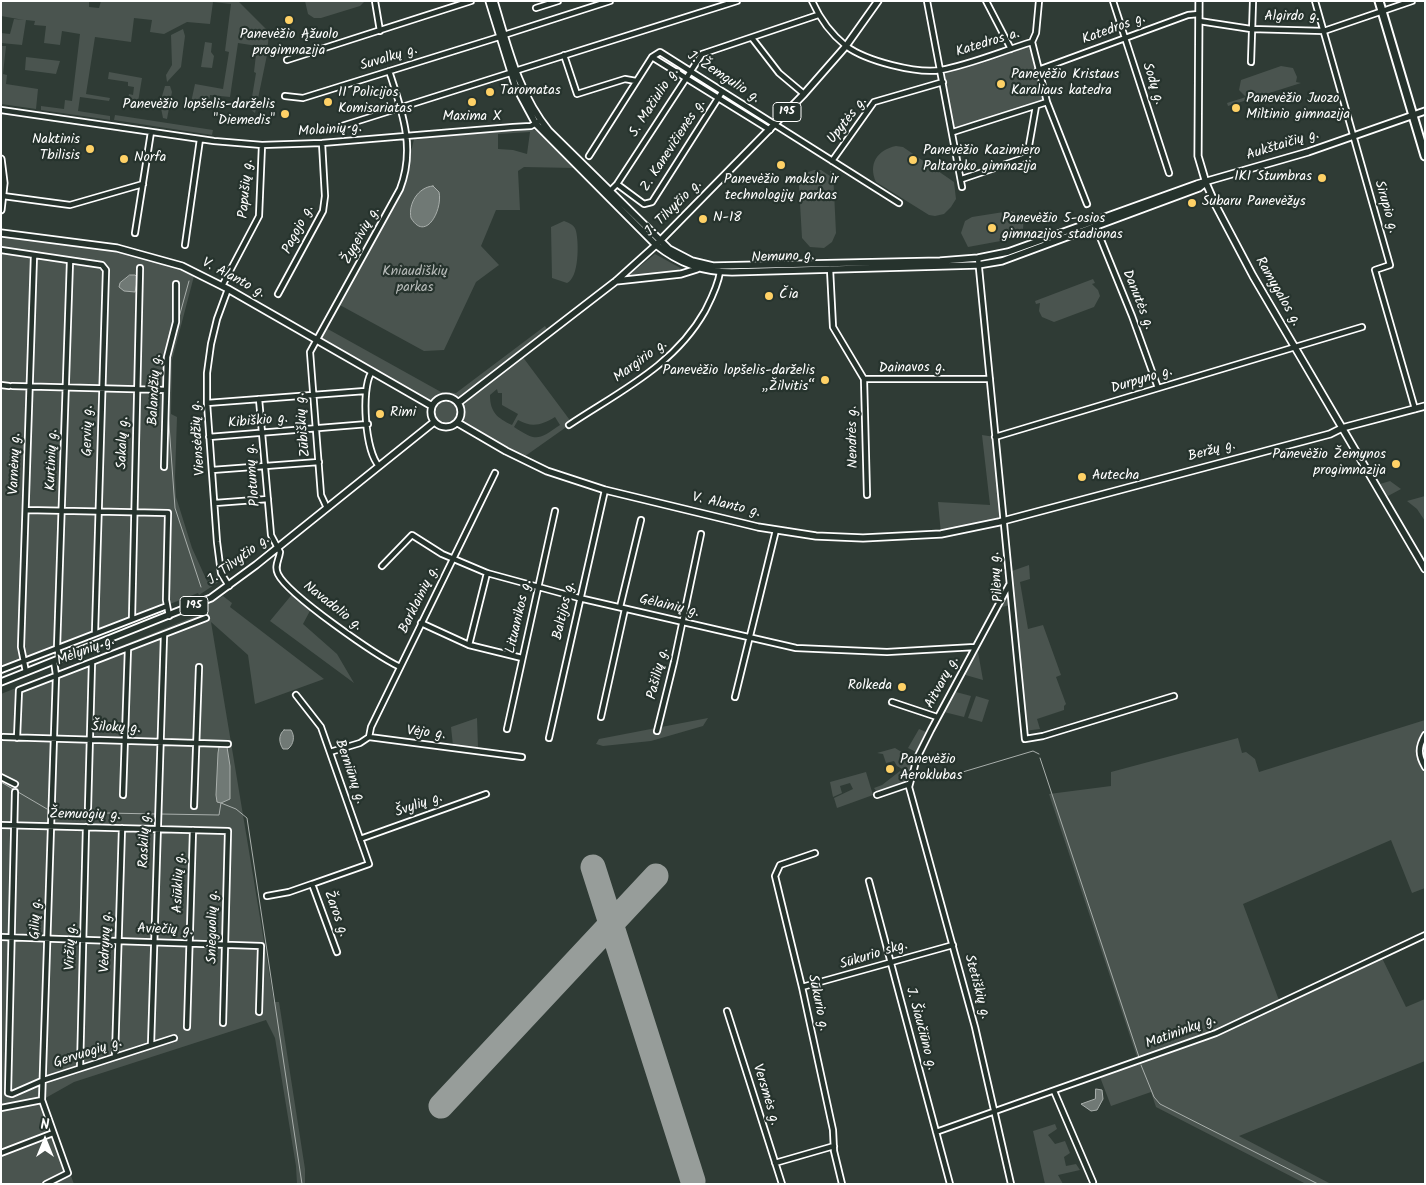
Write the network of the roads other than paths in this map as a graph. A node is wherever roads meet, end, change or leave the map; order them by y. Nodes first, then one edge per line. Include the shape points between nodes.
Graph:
1 (375, 1) edge
2 (471, 1) edge
3 (488, 1) edge
4 (494, 1) edge
5 (558, 1) edge
6 (610, 1) edge
7 (737, 1) edge
8 (812, 1) edge
9 (878, 1) edge
10 (927, 1) edge
11 (986, 1) edge
12 (1039, 1) edge
13 (1114, 1) edge
14 (1199, 1) edge
15 (1253, 1) edge
16 (1315, 1) edge
17 (1380, 1) edge
18 (1412, 1) edge
19 (536, 8) dead end
20 (1382, 11) junction
21 (1199, 14) junction
22 (818, 15) junction
23 (1199, 22) junction
24 (1251, 29) junction
25 (380, 31) junction
26 (1324, 31) junction
27 (502, 36) junction
28 (752, 38) junction
29 (1125, 38) junction
30 (1032, 42) junction
31 (846, 46) junction
32 (1011, 48) junction
33 (564, 55) junction
34 (652, 57) junction
35 (287, 60) dead end
36 (1251, 62) dead end
37 (690, 70) junction
38 (940, 70) junction
39 (1038, 70) junction
40 (389, 71) junction
41 (513, 72) junction
42 (685, 77) junction
43 (636, 81) junction
44 (943, 82) junction
45 (722, 92) junction
46 (804, 94) junction
47 (284, 96) dead end
48 (718, 98) junction
49 (1047, 102) junction
50 (1036, 106) junction
51 (401, 107) junction
52 (1, 110) edge
53 (1425, 111) edge
54 (1413, 116) junction
55 (538, 123) junction
56 (775, 124) junction
57 (342, 126) dead end
58 (770, 130) junction
59 (151, 132) junction
60 (953, 132) junction
61 (407, 136) junction
62 (1354, 137) junction
63 (200, 139) junction
64 (322, 143) junction
65 (262, 145) junction
66 (1424, 154) edge
67 (589, 156) dead end
68 (1, 159) edge
69 (832, 161) junction
70 (1169, 173) dead end
71 (1233, 175) joint
72 (962, 179) junction
73 (1206, 183) junction
74 (142, 184) junction
75 (617, 184) junction
76 (962, 187) dead end
77 (609, 192) junction
78 (3, 196) junction
79 (899, 204) dead end
80 (1087, 204) dead end
81 (1, 210) edge
82 (1094, 224) junction
83 (1, 233) edge
84 (135, 233) dead end
85 (658, 243) junction
86 (185, 245) dead end
87 (1, 250) edge
88 (34, 255) junction
89 (70, 261) junction
90 (978, 262) junction
91 (140, 268) dead end
92 (698, 268) junction
93 (830, 269) junction
94 (720, 272) junction
95 (616, 282) junction
96 (176, 284) dead end
97 (225, 288) junction
98 (278, 294) dead end
99 (1362, 327) dead end
100 (316, 341) junction
101 (1294, 347) junction
102 (371, 373) junction
103 (990, 378) junction
104 (864, 379) junction
105 (1, 385) edge
106 (30, 386) junction
107 (66, 387) junction
108 (102, 388) junction
109 (1158, 388) junction
110 (137, 389) junction
111 (166, 390) junction
112 (365, 391) junction
113 (313, 395) junction
114 (259, 399) junction
115 (207, 403) junction
116 (458, 403) junction
117 (432, 406) junction
118 (1425, 406) edge
119 (1415, 409) junction
120 (434, 422) junction
121 (458, 422) junction
122 (368, 424) junction
123 (569, 425) dead end
124 (316, 428) junction
125 (1342, 428) junction
126 (262, 432) junction
127 (209, 437) junction
128 (996, 437) junction
129 (319, 462) junction
130 (265, 466) junction
131 (379, 466) junction
132 (164, 467) dead end
133 (212, 470) junction
134 (494, 473) dead end
135 (605, 490) junction
136 (867, 495) dead end
137 (268, 499) junction
138 (215, 503) junction
139 (327, 508) junction
140 (26, 510) junction
141 (555, 510) dead end
142 (63, 511) junction
143 (98, 512) junction
144 (133, 512) junction
145 (641, 520) dead end
146 (1005, 521) junction
147 (776, 530) junction
148 (701, 534) dead end
149 (278, 548) junction
150 (453, 559) junction
151 (382, 566) dead end
152 (1425, 569) edge
153 (487, 573) junction
154 (1010, 584) junction
155 (229, 586) junction
156 (539, 586) junction
157 (579, 598) junction
158 (167, 606) junction
159 (623, 608) junction
160 (169, 616) junction
161 (132, 618) junction
162 (206, 618) dead end
163 (683, 622) junction
164 (421, 623) junction
165 (95, 632) junction
166 (164, 635) junction
167 (748, 638) junction
168 (468, 645) junction
169 (975, 647) junction
170 (57, 648) junction
171 (128, 648) junction
172 (522, 658) junction
173 (57, 660) junction
174 (23, 661) junction
175 (92, 662) junction
176 (199, 667) dead end
177 (400, 667) junction
178 (1, 670) edge
179 (26, 672) junction
180 (56, 676) junction
181 (1, 682) edge
182 (296, 695) dead end
183 (1174, 696) dead end
184 (735, 697) dead end
185 (892, 702) dead end
186 (601, 717) dead end
187 (937, 717) junction
188 (507, 729) dead end
189 (657, 731) dead end
190 (1425, 735) edge
191 (3, 737) dead end
192 (369, 737) junction
193 (17, 738) junction
194 (53, 738) junction
195 (548, 738) dead end
196 (89, 739) junction
197 (125, 740) junction
198 (161, 741) junction
199 (196, 742) junction
200 (228, 744) dead end
201 (330, 752) junction
202 (522, 757) dead end
203 (1425, 767) edge
204 (1, 777) edge
205 (15, 784) dead end
206 (910, 784) junction
207 (15, 792) dead end
208 (486, 794) dead end
209 (123, 795) dead end
210 (877, 795) dead end
211 (912, 798) joint
212 (194, 806) dead end
213 (88, 808) dead end
214 (1, 825) edge
215 (14, 825) junction
216 (51, 826) junction
217 (86, 827) junction
218 (122, 828) junction
219 (157, 829) junction
220 (193, 830) junction
221 (228, 831) joint
222 (360, 839) junction
223 (816, 854) dead end
224 (369, 864) joint
225 (868, 881) dead end
226 (312, 884) junction
227 (267, 896) dead end
228 (1425, 935) edge
229 (1, 937) edge
230 (11, 937) junction
231 (47, 938) junction
232 (84, 939) junction
233 (118, 941) junction
234 (154, 942) junction
235 (189, 943) junction
236 (225, 944) junction
237 (953, 945) junction
238 (337, 952) dead end
239 (890, 962) junction
240 (802, 988) junction
241 (728, 1011) dead end
242 (258, 1012) dead end
243 (223, 1023) dead end
244 (187, 1027) dead end
245 (174, 1038) dead end
246 (151, 1045) junction
247 (115, 1056) junction
248 (80, 1068) junction
249 (44, 1080) junction
250 (1054, 1091) junction
251 (42, 1100) junction
252 (1, 1108) edge
253 (993, 1112) junction
254 (936, 1132) junction
255 (53, 1133) junction
256 (834, 1146) junction
257 (1, 1153) edge
258 (774, 1162) junction
259 (1093, 1182) dead end
260 (46, 1184) edge
261 (782, 1184) edge
262 (842, 1184) edge
263 (950, 1184) edge
264 (1011, 1184) edge

1 - 25 street
2 - 25 street
3 - 27 main road, Nemuno g.
4 - 27 main road, Nemuno g.
5 - 19 street
6 - 27 street, Suvalkų g.
7 - 33 street
8 - 22 street
9 - 31 main road, J. Tilvyčio g. / 195
10 - 38 street
11 - 32 street
12 - 30 street
13 - 29 street, Sodų g.
14 - 21 main road, Ramygalos g.
15 - 24 street
16 - 26 street, Sirupio g.
17 - 20 highway
18 - 20 street, Algirdo g.
20 - 26 street, Algirdo g.
20 - 54 highway
21 - 23 main road, Ramygalos g.
21 - 29 street, Katedros g.
22 - 28 street, S. Mačiulio g.
22 - 31 street
23 - 24 street, Algirdo g.
23 - 73 main road, Ramygalos g. via 1197,145
24 - 26 street, Algirdo g.
24 - 36 street
25 - 35 street
26 - 62 street, Sirupio g.
27 - 40 street, Suvalkų g.
27 - 41 main road, Nemuno g.
28 - 37 street, S. Mačiulio g. via 704,53
28 - 46 street via 779,73
29 - 39 street, Katedros g.
29 - 70 street, Sodų g.
30 - 32 street, Katedros a.
30 - 39 street, Katedros a.
31 - 38 street via 904,68
31 - 46 main road, J. Tilvyčio g. / 195
32 - 38 street, Katedros a.
33 - 41 street
33 - 43 street via 577,94 625,79
34 - 37 street, J. Žemgulio g. via 660,52
34 - 42 street, J. Žemgulio g.
34 - 43 street
37 - 42 street, S. Mačiulio g.
37 - 45 street, J. Žemgulio g.
38 - 44 street
39 - 49 street, Katedros a.
40 - 47 street, Suvalkų g. via 303,98
40 - 51 street, Žygeivių g.
41 - 51 street
41 - 55 main road, Nemuno g. via 521,98
42 - 48 street, J. Žemgulio g.
42 - 75 street, S. Mačiulio g.
43 - 67 street
44 - 60 street
44 - 69 street, Upytės g. via 874,102
45 - 48 street, Z. Kanevičienės g.
45 - 56 street, J. Žemgulio g.
46 - 56 main road, J. Tilvyčio g. / 195
48 - 58 street, J. Žemgulio g.
48 - 75 street, Z. Kanevičienės g. via 652,202 644,204
49 - 50 street
49 - 80 street
50 - 60 street
50 - 72 street via 1027,157
51 - 57 street
51 - 61 street, Žygeivių g.
52 - 59 street, Molainių g.
53 - 54 main road, Aukštaičių g.
54 - 62 main road, Aukštaičių g.
54 - 66 highway
55 - 61 street, Molainių g.
55 - 77 main road, Nemuno g.
55 - 85 main road, Nemuno g.
56 - 58 main road, J. Tilvyčio g. / 195
56 - 69 street, J. Žemgulio g.
58 - 85 main road, J. Tilvyčio g. / 195
59 - 63 street, Molainių g.
59 - 74 street
60 - 72 street
61 - 64 street, Molainių g.
61 - 100 street, Žygeivių g. via 407,166 400,189
62 - 71 main road, Aukštaičių g.
62 - 119 street, Sirupio g. via 1390,265 1375,270
63 - 65 street, Molainių g.
63 - 86 street
64 - 65 street, Molainių g.
64 - 98 street, Pagojo g. via 323,211
65 - 97 street, Papušių g. via 259,216
68 - 78 main road
69 - 79 street, J. Žemgulio g.
71 - 73 main road, Nemuno g.
72 - 76 street
73 - 82 main road, Nemuno g.
73 - 101 main road, Ramygalos g. via 1230,235
74 - 78 street via 66,205
74 - 84 street
75 - 77 street, S. Mačiulio g.
77 - 85 main road, Nemuno g.
78 - 81 main road
82 - 90 main road, Nemuno g.
82 - 109 street, Danutės g.
83 - 97 main road, V. Alanto g. via 137,252 182,266
85 - 90 main road, Nemuno g. via 692,261 726,267
85 - 92 main road, Nemuno g. via 676,260
85 - 95 main road, J. Tilvyčio g. / 195
87 - 88 street, Gervių g.
88 - 89 street, Gervių g.
88 - 106 street, Varnėnų g.
89 - 107 street, Kurtinių g.
89 - 108 street, Gervių g. via 102,265 106,270
90 - 93 main road, Nemuno g.
90 - 103 street, Pilėnų g.
91 - 110 street, Sakalų g.
92 - 94 main road, Nemuno g.
92 - 95 main road via 676,275
93 - 94 main road, Nemuno g.
93 - 104 street, Dainavos g. via 833,327
94 - 123 street, Margirio g. via 700,319 675,353
95 - 116 main road, J. Tilvyčio g. / 195
96 - 111 street, Balandžių g. via 176,322 168,350
97 - 100 main road, V. Alanto g.
97 - 115 street, Viensėdžių g. via 211,344
99 - 101 street, Durpyno g.
100 - 102 main road, V. Alanto g.
100 - 113 street, Zūbiškių g. via 310,352
101 - 109 street, Durpyno g.
101 - 125 main road, Ramygalos g.
102 - 112 street
102 - 117 main road, V. Alanto g.
103 - 104 street, Dainavos g.
103 - 128 street, Pilėnų g.
104 - 136 street, Nendrės g.
105 - 106 street
106 - 107 street
106 - 140 street, Varnėnų g.
107 - 108 street
107 - 142 street, Kurtinių g.
108 - 110 street
108 - 143 street, Gervių g.
109 - 128 street, Durpyno g.
110 - 111 street
110 - 144 street, Sakalų g.
111 - 132 street, Balandžių g.
112 - 113 street
112 - 122 street
113 - 114 street
113 - 124 street, Zūbiškių g.
114 - 115 street
114 - 126 street, Plotumų g.
115 - 127 street, Viensėdžių g.
116 - 117 main road via 444,397
116 - 121 main road via 462,413
117 - 120 main road
118 - 119 main road, Beržų g.
119 - 125 main road, Beržų g.
120 - 121 main road via 446,428
120 - 131 main road, J. Tilvyčio g. / 195
121 - 135 main road, V. Alanto g. via 547,471
122 - 124 street, Kibiškio g.
122 - 131 street via 372,457
124 - 126 street, Kibiškio g.
124 - 129 street, Zūbiškių g.
125 - 146 main road, Beržų g. via 1330,434
125 - 152 main road, Ramygalos g.
126 - 127 street, Kibiškio g.
126 - 130 street, Plotumų g.
127 - 133 street, Viensėdžių g.
128 - 146 street, Pilėnų g.
129 - 130 street
129 - 139 street, Zūbiškių g. via 321,495
130 - 133 street
130 - 137 street, Plotumų g.
131 - 139 main road, J. Tilvyčio g. / 195
133 - 138 street, Viensėdžių g.
134 - 150 street, Barklainių g.
135 - 147 main road, V. Alanto g.
135 - 157 street, Baltijos g.
137 - 138 street
137 - 149 street, Plotumų g. via 271,535
138 - 155 street, Viensėdžių g. via 222,573
139 - 149 main road, J. Tilvyčio g. / 195
140 - 142 street
140 - 174 street, Varnėnų g.
141 - 156 street, Lituanikos g.
142 - 143 street
142 - 170 street, Kurtinių g.
143 - 144 street
143 - 165 street, Gervių g.
144 - 158 street via 169,514
144 - 161 street, Sakalų g.
145 - 159 street
146 - 147 main road, V. Alanto g. via 941,534 883,538 834,537
146 - 154 street, Pilėnų g.
147 - 167 street
148 - 163 street, Pašilių g.
149 - 155 main road, J. Tilvyčio g. / 195
149 - 177 street, Navadolio g. via 278,574 294,592 373,652
150 - 151 street, Gėlainių g. via 412,535
150 - 153 street, Gėlainių g.
150 - 164 street, Barklainių g.
153 - 156 street, Gėlainių g.
153 - 168 street
154 - 169 street, Aitvarų g.
154 - 183 street, Pilėnų g. via 1026,740
155 - 160 main road, J. Tilvyčio g. / 195 via 203,602
156 - 157 street, Gėlainių g.
156 - 172 street, Lituanikos g.
157 - 159 street, Gėlainių g.
157 - 195 street, Baltijos g.
158 - 160 street
158 - 161 street
159 - 163 street, Gėlainių g.
159 - 186 street
160 - 173 main road, J. Tilvyčio g. / 195
161 - 165 street
162 - 166 street, Mėlynių g.
163 - 167 street, Gėlainių g.
163 - 189 street, Pašilių g.
164 - 168 street
164 - 177 street, Barklainių g.
165 - 170 street
166 - 171 street, Mėlynių g.
166 - 198 street, Raskilų g.
167 - 169 street, Gėlainių g. via 818,650 887,652
167 - 184 street
168 - 172 street
169 - 187 street, Aitvarų g.
170 - 173 street, Kurtinių g.
170 - 174 street
171 - 175 street, Mėlynių g.
171 - 197 street
172 - 188 street, Lituanikos g.
173 - 179 main road, J. Tilvyčio g. / 195
173 - 180 street, Gilių g.
174 - 178 street
174 - 179 street, Varnėnų g.
175 - 180 street, Mėlynių g.
175 - 196 street
176 - 199 street
177 - 192 street, Barklainių g.
179 - 181 main road, J. Tilvyčio g. / 195
180 - 193 street, Mėlynių g. via 20,690
180 - 194 street, Gilių g.
182 - 201 street, Berniūnų g. via 321,728
185 - 187 street
187 - 206 street, Aitvarų g. via 917,758
190 - 203 street via 1419,752
191 - 193 street, Šilokų g.
192 - 201 street
192 - 202 street, Vėjo g.
193 - 194 street, Šilokų g.
194 - 196 street, Šilokų g.
194 - 216 street, Gilių g.
196 - 197 street, Šilokų g.
196 - 213 street
197 - 198 street, Šilokų g.
197 - 209 street
198 - 199 street, Šilokų g.
198 - 219 street, Raskilų g.
199 - 200 street, Šilokų g.
199 - 212 street
201 - 222 street, Berniūnų g.
204 - 205 street
206 - 210 street
206 - 211 street, Aitvarų g.
207 - 215 street
208 - 222 street, Švylių g.
211 - 237 street, Stetiškių g.
214 - 215 street, Žemuogių g.
215 - 216 street, Žemuogių g.
215 - 230 street
216 - 217 street, Žemuogių g.
216 - 231 street, Gilių g.
217 - 218 street, Žemuogių g.
217 - 232 street, Viržių g.
218 - 219 street, Žemuogių g.
218 - 233 street, Vėdrynų g.
219 - 220 street, Žemuogių g.
219 - 234 street, Raskilų g.
220 - 221 street, Žemuogių g.
220 - 235 street, Asiūklių g.
221 - 236 street, Snieguolių g.
222 - 224 street, Berniūnų g.
223 - 240 street, Sūkurio g. via 780,866 775,876
224 - 226 street, Žaros g.
225 - 239 street, J. Šiaučiūno g.
226 - 227 street
226 - 238 street, Žaros g.
228 - 250 street, Matininkų g. via 1216,1033
229 - 230 street, Aviečių g.
230 - 231 street, Aviečių g.
230 - 249 street, Gervuogių g. via 7,1091 10,1094
231 - 232 street, Aviečių g.
231 - 249 street, Gilių g.
232 - 233 street, Aviečių g.
232 - 248 street, Viržių g.
233 - 234 street, Aviečių g.
233 - 247 street, Vėdrynų g.
234 - 235 street, Aviečių g.
234 - 246 street, Raskilų g.
235 - 236 street, Aviečių g.
235 - 244 street, Asiūklių g.
236 - 242 street, Aviečių g. via 261,946
236 - 243 street, Snieguolių g.
237 - 239 street, Sūkurio skg.
237 - 253 street, Stetiškių g.
239 - 240 street, Sūkurio skg.
239 - 254 street, J. Šiaučiūno g.
240 - 256 street, Sūkurio g.
241 - 258 street, Versmės g.
245 - 246 street, Gervuogių g.
246 - 247 street, Gervuogių g.
247 - 248 street, Gervuogių g.
248 - 249 street, Gervuogių g.
249 - 251 street, Gilių g.
250 - 253 street, Matininkų g.
250 - 259 street
251 - 252 street
251 - 255 street, Gilių g.
253 - 254 street, Matininkų g.
253 - 264 street, Stetiškių g.
254 - 263 street, J. Šiaučiūno g.
255 - 257 street
255 - 260 street, Gilių g. via 68,1174
256 - 258 street
256 - 262 street, Sūkurio g.
258 - 261 street, Versmės g.

